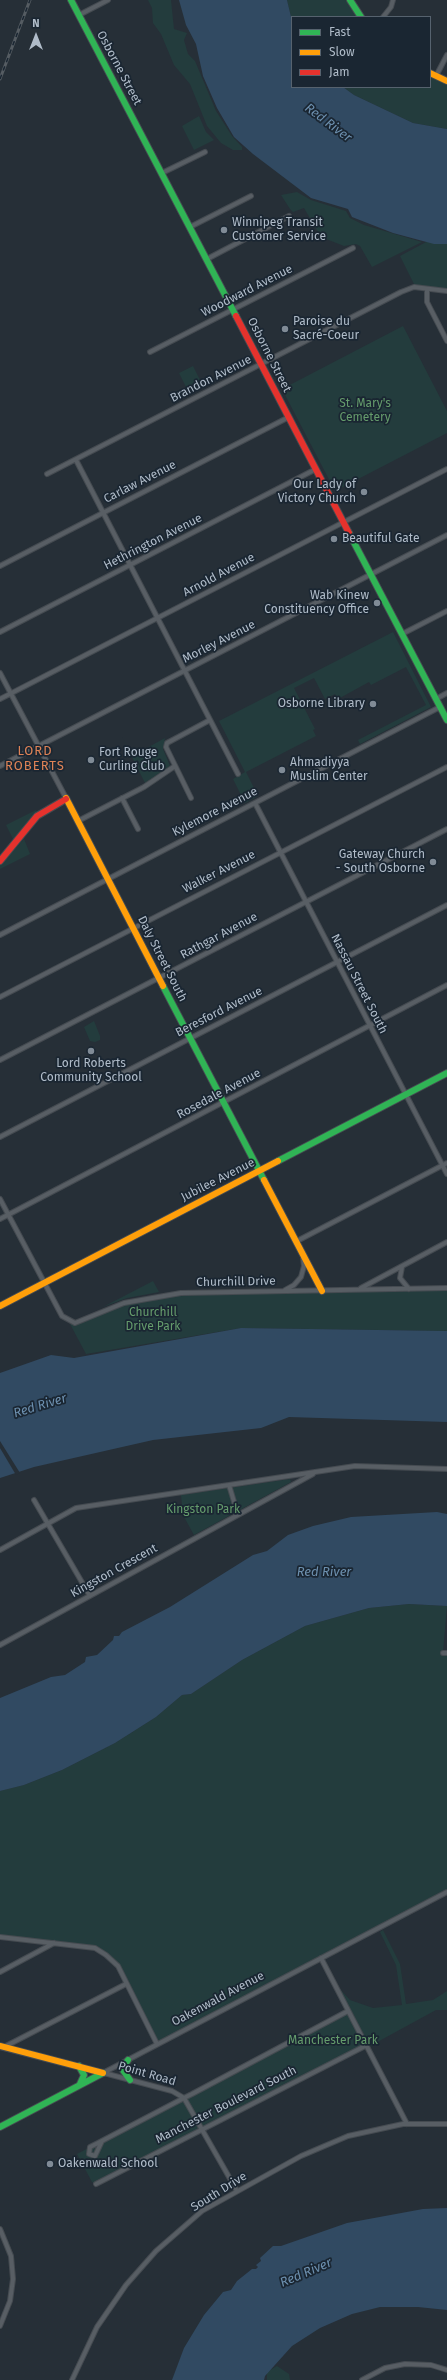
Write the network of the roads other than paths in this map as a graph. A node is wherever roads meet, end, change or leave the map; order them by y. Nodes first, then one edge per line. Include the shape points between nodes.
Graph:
1 (71, 0) edge
2 (108, 0) edge
3 (350, 0) edge
4 (393, 0) edge
5 (79, 15) junction
6 (360, 16) edge
7 (384, 16) edge
8 (447, 55) edge
9 (431, 74) edge
10 (436, 76) junction
11 (447, 81) edge
12 (205, 152) dead end
13 (162, 173) junction
14 (251, 196) dead end
15 (289, 216) dead end
16 (190, 227) junction
17 (354, 248) dead end
18 (207, 259) junction
19 (427, 288) junction
20 (447, 291) edge
21 (233, 310) junction
22 (447, 341) edge
23 (150, 352) dead end
24 (261, 365) junction
25 (289, 417) junction
26 (76, 460) junction
27 (316, 469) junction
28 (447, 469) edge
29 (48, 474) dead end
30 (103, 512) junction
31 (343, 522) junction
32 (447, 535) edge
33 (130, 564) junction
34 (0, 566) edge
35 (371, 574) junction
36 (447, 611) edge
37 (158, 618) junction
38 (0, 632) edge
39 (402, 634) junction
40 (185, 671) junction
41 (0, 672) edge
42 (447, 693) edge
43 (11, 694) junction
44 (0, 699) edge
45 (436, 699) junction
46 (440, 707) junction
47 (210, 720) junction
48 (447, 720) edge
49 (38, 746) junction
50 (0, 766) edge
51 (175, 766) junction
52 (447, 767) edge
53 (238, 774) dead end
54 (66, 798) junction
55 (122, 798) junction
56 (191, 798) dead end
57 (255, 803) junction
58 (78, 821) junction
59 (138, 829) dead end
60 (447, 829) edge
61 (280, 852) junction
62 (0, 861) edge
63 (108, 879) junction
64 (305, 902) junction
65 (447, 905) edge
66 (133, 928) junction
67 (0, 935) edge
68 (336, 962) junction
69 (159, 978) junction
70 (447, 985) edge
71 (0, 997) edge
72 (369, 1026) junction
73 (189, 1038) junction
74 (0, 1060) edge
75 (447, 1073) edge
76 (406, 1094) junction
77 (224, 1103) junction
78 (0, 1138) edge
79 (445, 1164) edge
80 (260, 1171) junction
81 (447, 1174) edge
82 (0, 1199) edge
83 (8, 1215) junction
84 (0, 1219) edge
85 (296, 1241) junction
86 (447, 1242) edge
87 (303, 1255) junction
88 (402, 1266) junction
89 (44, 1283) junction
90 (447, 1288) edge
91 (359, 1289) junction
92 (409, 1289) junction
93 (322, 1290) junction
94 (281, 1291) junction
95 (0, 1306) edge
96 (447, 1469) edge
97 (316, 1472) junction
98 (229, 1485) junction
99 (34, 1500) dead end
100 (238, 1515) junction
101 (46, 1523) junction
102 (0, 1550) edge
103 (90, 1596) junction
104 (0, 1645) edge
105 (447, 1892) edge
106 (0, 1937) edge
107 (54, 1943) junction
108 (321, 1958) junction
109 (0, 1972) edge
110 (126, 1984) junction
111 (348, 2011) junction
112 (157, 2044) junction
113 (367, 2045) junction
114 (1, 2047) edge
115 (128, 2060) junction
116 (79, 2066) junction
117 (104, 2072) junction
118 (130, 2080) junction
119 (79, 2085) junction
120 (184, 2098) junction
121 (407, 2124) junction
122 (447, 2124) edge
123 (0, 2127) edge
124 (203, 2128) junction
125 (102, 2141) dead end
126 (96, 2184) dead end
127 (237, 2191) junction
128 (0, 2229) edge
129 (0, 2326) edge
130 (447, 2370) edge
131 (72, 2380) edge
132 (362, 2380) edge

1 - 5 main road, Osborne Street
2 - 5 street
3 - 6 main road
4 - 7 street
5 - 13 main road, Osborne Street
8 - 10 street
9 - 10 main road
10 - 11 main road
12 - 13 street
13 - 16 main road, Osborne Street
14 - 16 street
15 - 18 street
16 - 18 main road, Osborne Street
17 - 21 street, Woodward Avenue
18 - 21 main road, Osborne Street
19 - 20 street
19 - 22 street via 427,302
19 - 24 street, Brandon Avenue via 401,292
21 - 23 street, Woodward Avenue
21 - 24 main road, Osborne Street
24 - 25 main road, Osborne Street
24 - 26 street, Brandon Avenue
25 - 27 main road, Osborne Street
25 - 30 street, Carlaw Avenue
26 - 29 street, Brandon Avenue
26 - 30 street
27 - 31 main road, Osborne Street
27 - 33 street, Hethrington Avenue
28 - 31 street, Arnold Avenue
30 - 33 street
30 - 34 street, Carlaw Avenue
31 - 35 main road, Osborne Street
31 - 37 street, Arnold Avenue
32 - 35 street, Morley Avenue
33 - 37 street
33 - 38 street, Hethrington Avenue
35 - 39 main road, Osborne Street
35 - 40 street, Morley Avenue
36 - 39 street
37 - 40 street
37 - 43 street, Arnold Avenue
39 - 45 main road, Osborne Street
40 - 47 street
40 - 49 street, Morley Avenue
41 - 43 street, Daly Street South
42 - 45 street
43 - 44 street, Arnold Avenue
43 - 49 street, Daly Street South
45 - 46 main road, Osborne Street
46 - 48 main road, Osborne Street
46 - 57 street, Kylemore Avenue
47 - 51 street via 167,743 166,747
47 - 53 street
49 - 50 street, Morley Avenue
49 - 54 street, Daly Street South
51 - 55 street
51 - 56 street
52 - 61 street, Walker Avenue
54 - 58 main road, Daly Street South
54 - 62 main road via 37,816
55 - 58 street
55 - 59 street
57 - 61 street, Nassau Street South
57 - 63 street, Kylemore Avenue
58 - 63 main road, Daly Street South
60 - 64 street, Rathgar Avenue
61 - 64 street, Nassau Street South
61 - 66 street, Walker Avenue
63 - 66 main road, Daly Street South
63 - 67 street, Kylemore Avenue
64 - 68 street, Nassau Street South
64 - 69 street, Rathgar Avenue
65 - 68 street, Beresford Avenue
66 - 69 main road, Daly Street South
66 - 71 street, Walker Avenue
68 - 72 street, Nassau Street South
68 - 73 street, Beresford Avenue
69 - 73 main road, Daly Street South
69 - 74 street, Rathgar Avenue
70 - 72 street, Rosedale Avenue
72 - 76 street, Nassau Street South
72 - 77 street, Rosedale Avenue
73 - 77 main road, Daly Street South
73 - 78 street, Beresford Avenue
75 - 76 main road, Jubilee Avenue
76 - 79 street, Nassau Street South
76 - 80 main road, Jubilee Avenue
77 - 80 main road, Daly Street South
77 - 83 street, Rosedale Avenue
79 - 81 street, Nassau Street South
79 - 85 street
80 - 85 main road, Daly Street South
80 - 89 main road, Jubilee Avenue
82 - 83 street
83 - 84 street, Rosedale Avenue
83 - 89 street
85 - 87 main road, Daly Street South
86 - 88 street
87 - 93 main road, Daly Street South
87 - 94 street via 304,1266 300,1276 289,1288
88 - 91 street
88 - 92 street via 400,1278
89 - 94 street, Churchill Drive via 62,1316 69,1322 80,1322 124,1303 164,1295
89 - 95 main road, Jubilee Avenue
90 - 92 street, Churchill Drive
91 - 92 street, Churchill Drive
91 - 93 street, Churchill Drive
93 - 94 street, Churchill Drive
96 - 97 street via 362,1466
97 - 98 street
97 - 100 street, Kingston Crescent
98 - 100 street
98 - 101 street via 76,1508
99 - 101 street
100 - 103 street, Kingston Crescent
101 - 102 street
101 - 103 street
103 - 104 street, Kingston Crescent
105 - 108 street, Oakenwald Avenue
106 - 107 street
107 - 109 street
107 - 110 street via 101,1951 118,1966
108 - 111 street
108 - 112 street, Oakenwald Avenue
110 - 112 street
110 - 114 street
111 - 113 street
111 - 120 street
112 - 115 street, Oakenwald Avenue
113 - 121 street
113 - 124 street, Manchester Boulevard South
114 - 116 main road, Point Road
115 - 117 street, Oakenwald Avenue
115 - 118 main road via 122,2069
116 - 117 main road, Point Road
116 - 119 main road via 84,2075
117 - 118 street, Point Road
117 - 119 main road, Oakenwald Avenue
118 - 120 street, Point Road via 172,2091
119 - 123 main road, Oakenwald Avenue
120 - 124 street, Point Road
120 - 125 street
121 - 122 street, South Drive
121 - 127 street, South Drive via 348,2136 301,2156
124 - 126 street, Manchester Boulevard South
124 - 127 street, Point Road
127 - 131 street, South Drive via 202,2212 146,2263 97,2327
128 - 129 street via 11,2256 13,2279 10,2301
130 - 132 street via 427,2364 405,2364 385,2368

